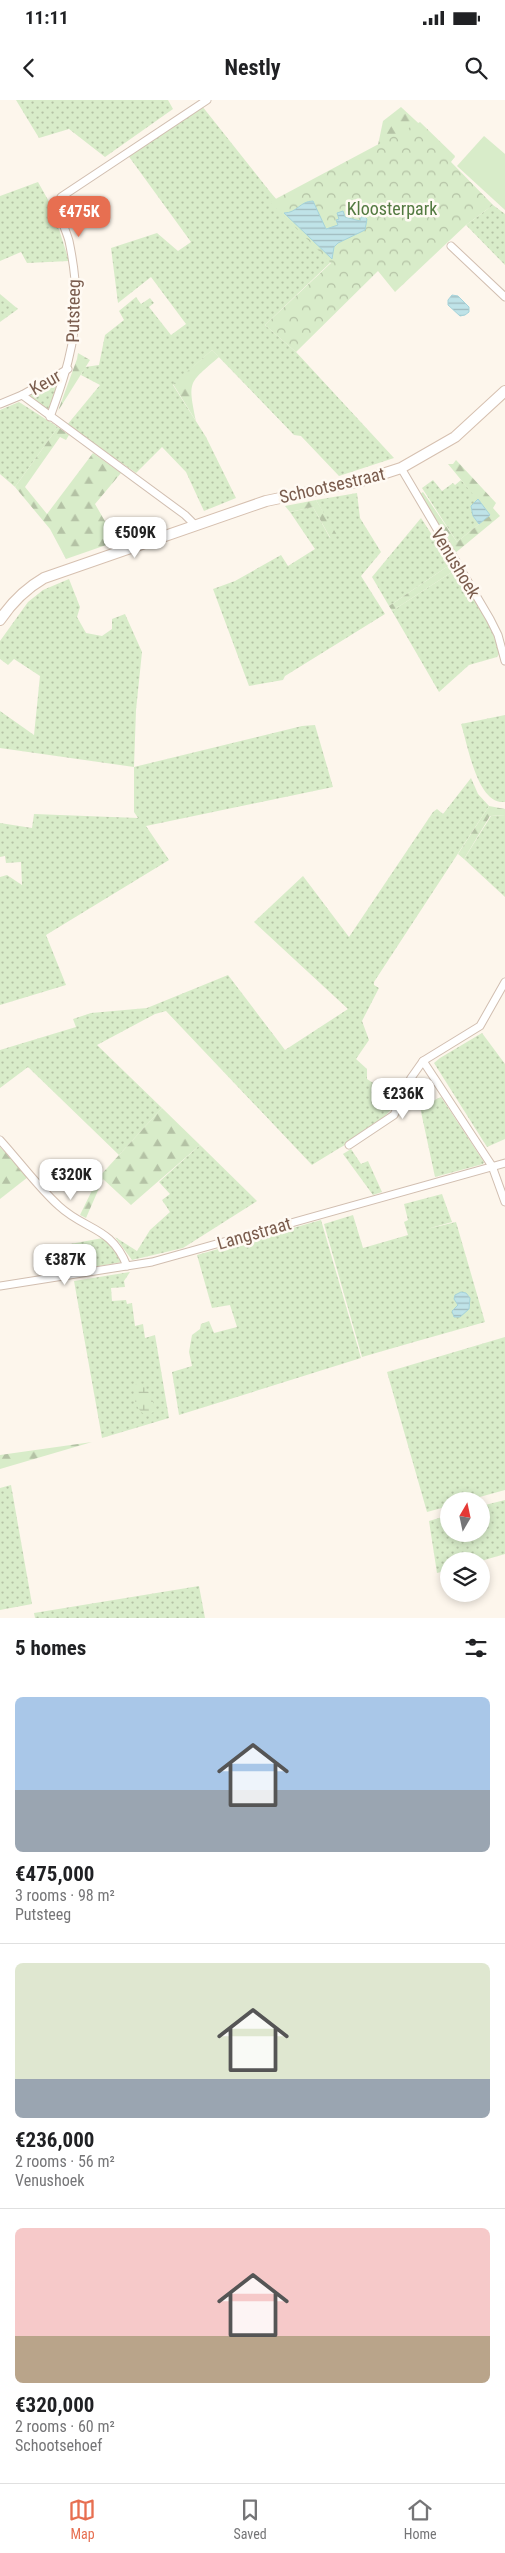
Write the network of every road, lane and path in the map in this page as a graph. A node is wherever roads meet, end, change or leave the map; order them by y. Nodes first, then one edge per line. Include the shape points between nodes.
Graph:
1 (207, 100) edge
2 (451, 246) dead end
3 (505, 297) edge
4 (68, 369) junction
5 (505, 391) edge
6 (22, 395) junction
7 (0, 404) edge
8 (50, 418) junction
9 (401, 468) junction
10 (195, 525) junction
11 (0, 620) edge
12 (505, 661) edge
13 (505, 982) edge
14 (424, 1061) junction
15 (0, 1140) edge
16 (348, 1144) dead end
17 (505, 1163) edge
18 (492, 1166) junction
19 (505, 1202) edge
20 (127, 1266) junction
21 (0, 1286) edge

1 - 4 street, Putsteeg via 62,197 59,210 68,240 76,301
2 - 3 street
4 - 6 street, Keur
4 - 8 street, Putsteeg
5 - 9 main road, Schootsestraat via 467,427 438,448
6 - 7 street, Keur
6 - 8 street, Keur
8 - 10 street
9 - 10 main road, Schootsestraat via 361,481 266,501
9 - 12 street, Venushoek via 490,619
10 - 11 main road, Schootsestraat via 44,578 30,586
13 - 14 street via 480,1026
14 - 16 street via 411,1078 394,1115
14 - 18 street
15 - 20 street via 60,1207 107,1236 122,1252
17 - 18 street, Langstraat
18 - 19 street
18 - 20 street, Langstraat via 152,1262
20 - 21 street, Langstraat

